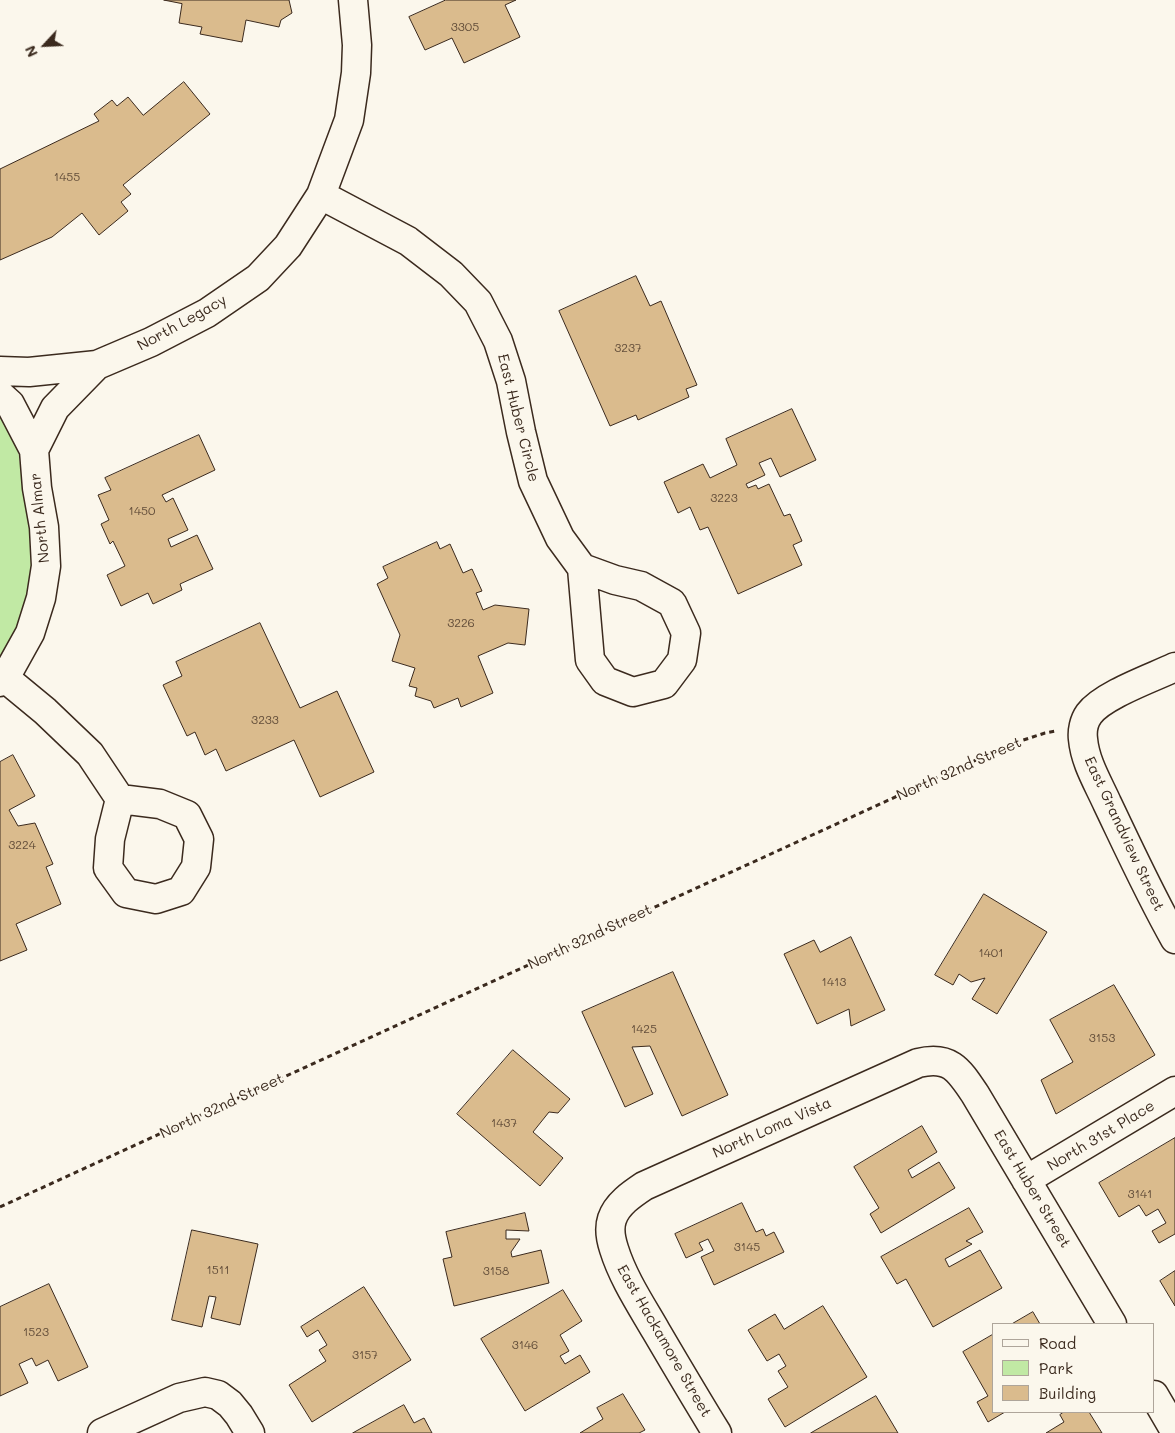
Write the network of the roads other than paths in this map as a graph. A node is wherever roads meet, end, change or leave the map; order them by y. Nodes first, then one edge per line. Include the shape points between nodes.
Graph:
1 (353, 0) edge
2 (321, 196) junction
3 (97, 365) junction
4 (0, 372) edge
5 (0, 395) edge
6 (34, 450) junction
7 (582, 568) junction
8 (1175, 667) edge
9 (2, 680) edge
10 (120, 799) dead end
11 (1175, 939) edge
12 (944, 1061) joint
13 (1175, 1091) edge
14 (1026, 1180) junction
15 (612, 1219) joint
16 (1111, 1323) edge
17 (1155, 1397) edge
18 (1175, 1431) edge
19 (102, 1433) edge
20 (250, 1433) edge
21 (717, 1433) edge

1 - 2 street via 357,64 349,120
2 - 3 street, North Legacy via 288,246 258,278 206,313
2 - 7 street, East Huber Circle via 408,241 451,274 478,302 498,341 511,381 533,481 560,538
3 - 4 street, North Legacy
3 - 6 street via 55,408
5 - 6 street via 10,404
6 - 9 street, North Almar via 46,566 41,598 30,633
7 - 7 street via 590,660 605,681 633,692 664,684 682,660 686,634 672,604 641,586
8 - 11 street, East Grandview Street via 1096,706 1084,726 1083,738 1089,762 1140,874
9 - 10 street via 45,711 90,754
12 - 14 street, East Huber Street via 956,1069 975,1094
12 - 15 street, North Loma Vista via 918,1062 644,1186 631,1194
13 - 14 street, North 31st Place
14 - 16 street, East Huber Street
15 - 21 street, East Hackamore Street via 613,1248 626,1277
17 - 18 street
19 - 20 street via 179,1398 205,1392 218,1395 230,1404

